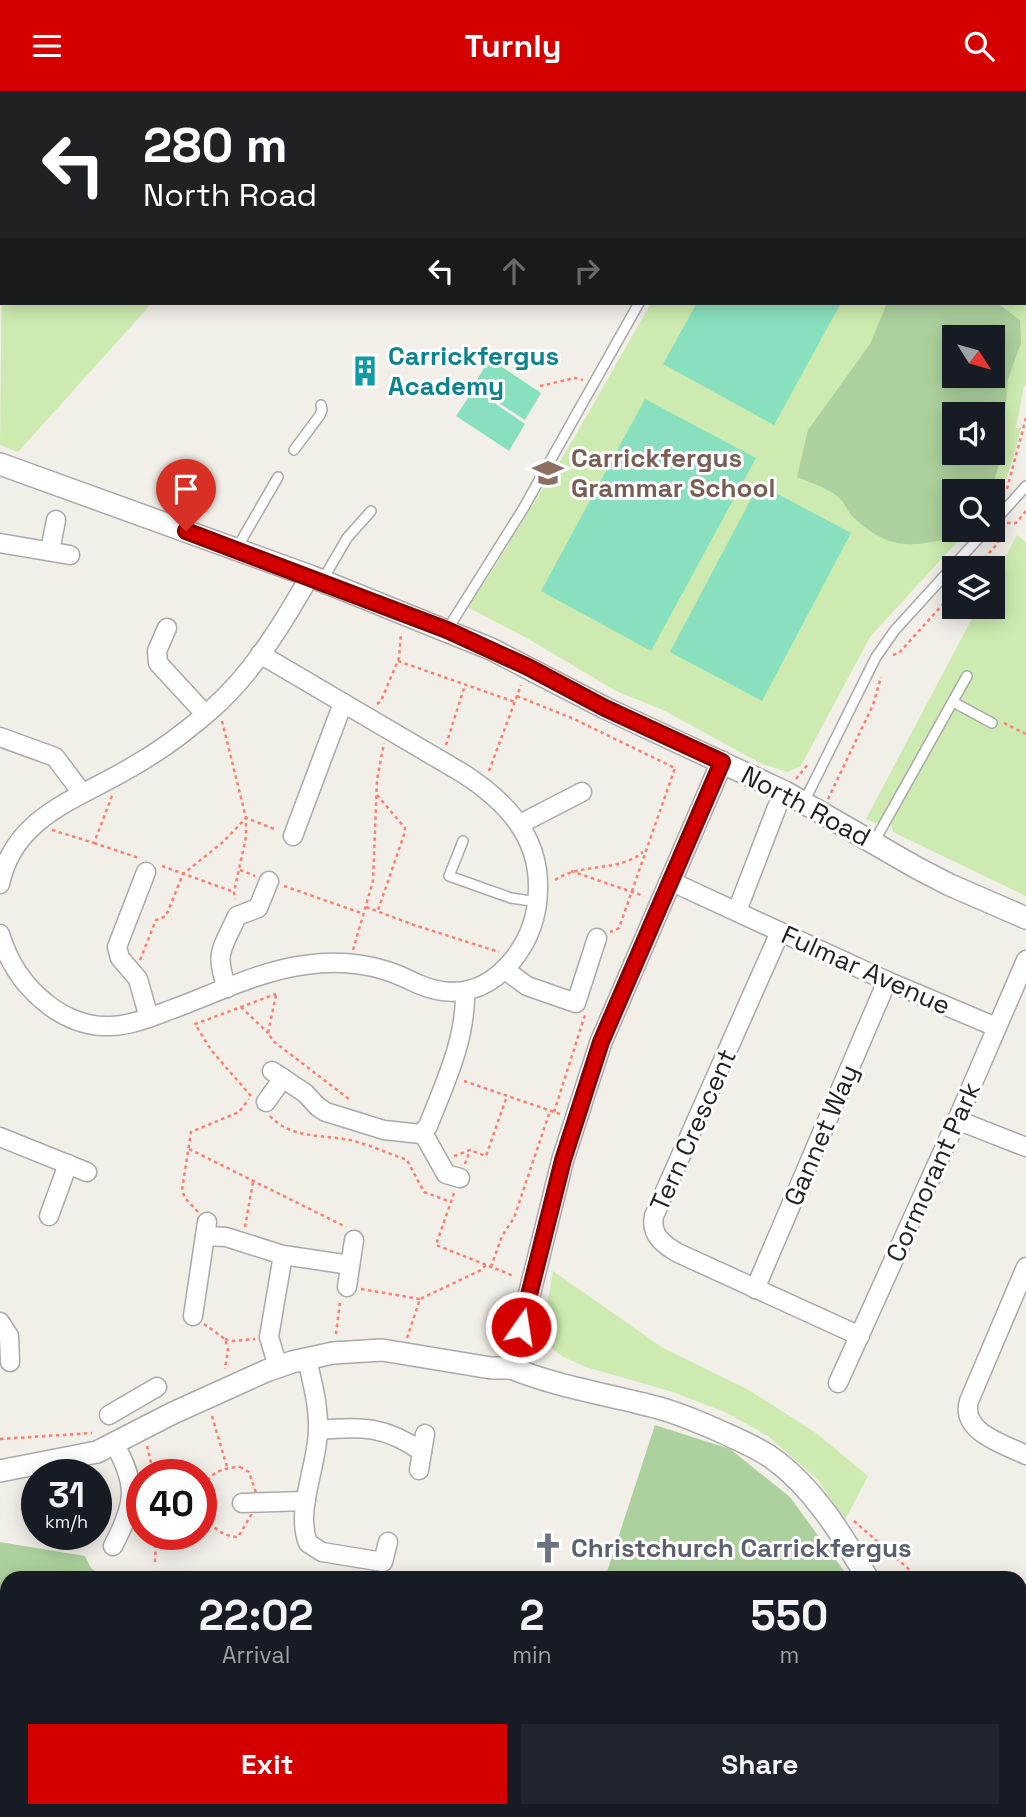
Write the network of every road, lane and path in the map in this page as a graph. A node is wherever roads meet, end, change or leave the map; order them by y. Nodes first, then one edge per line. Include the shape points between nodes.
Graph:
1 (638, 305) edge
2 (593, 383) junction
3 (540, 386) dead end
4 (321, 405) dead end
5 (1026, 418) edge
6 (294, 450) dead end
7 (0, 464) edge
8 (278, 477) dead end
9 (1026, 486) edge
10 (1007, 492) dead end
11 (371, 511) dead end
12 (1026, 511) edge
13 (1005, 514) edge
14 (56, 520) dead end
15 (1006, 523) dead end
16 (975, 542) edge
17 (998, 542) edge
18 (0, 543) edge
19 (236, 549) junction
20 (50, 551) junction
21 (70, 555) dead end
22 (986, 556) edge
23 (316, 578) junction
24 (942, 605) edge
25 (402, 612) junction
26 (167, 628) dead end
27 (447, 630) junction
28 (260, 654) junction
29 (886, 658) dead end
30 (398, 661) junction
31 (528, 667) junction
32 (883, 670) dead end
33 (967, 676) dead end
34 (465, 685) junction
35 (517, 696) junction
36 (515, 702) junction
37 (953, 702) junction
38 (343, 703) junction
39 (211, 709) junction
40 (364, 716) junction
41 (992, 723) joint
42 (388, 730) junction
43 (1026, 734) edge
44 (0, 737) edge
45 (443, 762) junction
46 (722, 762) junction
47 (117, 776) junction
48 (483, 787) junction
49 (582, 792) dead end
50 (82, 793) junction
51 (377, 795) junction
52 (813, 806) junction
53 (777, 807) dead end
54 (246, 818) junction
55 (33, 824) junction
56 (262, 824) dead end
57 (520, 824) junction
58 (293, 836) dead end
59 (463, 841) dead end
60 (93, 843) junction
61 (874, 843) junction
62 (646, 850) junction
63 (152, 866) junction
64 (240, 870) junction
65 (183, 874) junction
66 (269, 881) junction
67 (670, 881) junction
68 (0, 884) edge
69 (631, 891) junction
70 (234, 892) junction
71 (538, 902) junction
72 (660, 903) junction
73 (366, 907) junction
74 (378, 911) junction
75 (737, 911) junction
76 (363, 914) junction
77 (237, 916) junction
78 (1026, 918) edge
79 (780, 932) junction
80 (0, 934) edge
81 (597, 937) joint
82 (1026, 960) edge
83 (350, 963) junction
84 (510, 963) junction
85 (6, 965) edge
86 (132, 970) junction
87 (275, 971) junction
88 (887, 981) junction
89 (228, 988) junction
90 (465, 992) junction
91 (576, 1003) junction
92 (241, 1007) dead end
93 (149, 1018) junction
94 (996, 1027) junction
95 (268, 1033) junction
96 (447, 1075) junction
97 (507, 1095) junction
98 (259, 1099) joint
99 (550, 1111) junction
100 (340, 1117) junction
101 (957, 1120) junction
102 (423, 1133) junction
103 (0, 1137) edge
104 (1026, 1147) edge
105 (189, 1149) junction
106 (470, 1150) junction
107 (439, 1161) junction
108 (68, 1164) junction
109 (87, 1172) dead end
110 (460, 1178) junction
111 (253, 1181) junction
112 (49, 1216) dead end
113 (206, 1229) junction
114 (354, 1240) joint
115 (242, 1244) junction
116 (283, 1255) junction
117 (349, 1265) junction
118 (486, 1265) junction
119 (492, 1267) junction
120 (1026, 1267) edge
121 (531, 1284) junction
122 (347, 1287) junction
123 (755, 1289) junction
124 (420, 1299) junction
125 (192, 1316) joint
126 (0, 1322) edge
127 (860, 1336) junction
128 (269, 1338) junction
129 (225, 1339) junction
130 (404, 1352) junction
131 (333, 1353) junction
132 (307, 1359) junction
133 (10, 1362) dead end
134 (278, 1367) junction
135 (511, 1368) junction
136 (838, 1383) dead end
137 (215, 1396) junction
138 (109, 1415) dead end
139 (149, 1426) junction
140 (318, 1430) junction
141 (92, 1433) dead end
142 (425, 1434) dead end
143 (0, 1439) edge
144 (115, 1445) junction
145 (1026, 1455) edge
146 (152, 1459) edge
147 (228, 1468) dead end
148 (0, 1471) edge
149 (306, 1501) junction
150 (242, 1503) dead end
151 (854, 1520) dead end
152 (388, 1542) dead end
153 (113, 1546) dead end
154 (155, 1550) edge
155 (155, 1562) dead end
156 (863, 1571) edge
157 (911, 1571) edge

1 - 2 lane
2 - 3 path via 575,378
2 - 27 lane via 560,447
4 - 6 lane via 320,415
5 - 10 path
7 - 19 street, North Road
8 - 19 lane
9 - 13 lane
11 - 23 lane
12 - 15 path via 1016,523
14 - 20 street
16 - 52 lane via 876,657
17 - 22 path
18 - 20 street
19 - 23 street, North Road
20 - 21 street
23 - 25 street, North Road
23 - 28 street
24 - 29 path via 899,653
25 - 27 street, North Road
25 - 30 path
26 - 39 street via 157,650 158,663
27 - 31 street, North Road
28 - 38 street
28 - 39 street
30 - 34 path
30 - 40 path via 381,701
31 - 35 path
31 - 46 street, North Road
32 - 52 path via 873,705
33 - 37 lane
34 - 36 path
34 - 45 path
35 - 36 path
35 - 62 path via 675,768
36 - 48 path
37 - 41 lane
37 - 61 lane
38 - 40 street
38 - 58 street
39 - 47 street
39 - 54 path
40 - 42 street
41 - 43 path via 995,718
42 - 45 street
42 - 51 path
44 - 50 street via 55,757
45 - 48 street
46 - 52 street, North Road
46 - 67 street
47 - 50 street
47 - 60 path
48 - 57 street
49 - 57 street
50 - 55 street
51 - 73 path via 375,862
51 - 74 path via 405,828
52 - 61 street, North Road
53 - 75 street
54 - 56 path
54 - 64 path
54 - 65 path
55 - 60 path
55 - 68 street via 11,852
57 - 71 street via 535,859
59 - 71 lane via 449,876 511,898
60 - 63 path
61 - 78 street, North Road via 950,885
62 - 69 path
62 - 69 path via 630,861 571,871
63 - 65 path
63 - 86 street via 117,947
64 - 66 path
64 - 70 path
65 - 70 path
65 - 86 path via 166,916 156,920
66 - 76 path
66 - 77 street via 258,908
67 - 72 street
67 - 75 street, Fulmar Avenue
69 - 72 path
69 - 81 path via 619,927
70 - 77 path
71 - 84 street via 530,934
72 - 121 street via 579,1106
73 - 74 path
73 - 76 path
74 - 84 path
75 - 79 street, Fulmar Avenue
76 - 83 path
77 - 89 street via 219,959
79 - 88 street, Fulmar Avenue
79 - 123 street, Tern Crescent via 653,1222 666,1246
80 - 85 street
81 - 91 street
82 - 94 street, Cormorant Park
83 - 87 street
83 - 90 street via 384,969 438,991
84 - 90 street via 486,984
84 - 91 street via 527,986
85 - 93 street via 37,996 78,1021 108,1027
86 - 93 street
87 - 89 street
87 - 95 path via 276,994
88 - 94 street, Fulmar Avenue
88 - 123 street, Gannet Way
89 - 93 street
90 - 96 street via 463,1030
91 - 99 path via 586,1012 554,1112
92 - 95 path
94 - 101 street, Cormorant Park
95 - 100 path via 272,1041 349,1099
96 - 97 path
96 - 102 street
97 - 99 path
97 - 106 path via 486,1156
98 - 100 street via 278,1075 320,1109
98 - 105 path via 191,1132
99 - 119 path via 514,1218 502,1236
100 - 102 street via 395,1133
101 - 104 street
101 - 127 street, Cormorant Park
102 - 107 street
103 - 108 street
105 - 111 path
105 - 113 path via 183,1190
106 - 107 path
106 - 110 path
107 - 110 street via 446,1174
108 - 109 street
108 - 112 street
110 - 118 path via 436,1245
111 - 114 path via 356,1232
111 - 115 path
113 - 115 street
113 - 125 street
114 - 117 street
115 - 116 street
116 - 117 street
116 - 128 street
117 - 122 street
118 - 119 path
118 - 124 path
119 - 121 path
120 - 145 street via 967,1413 979,1431
121 - 135 street
122 - 124 path
122 - 131 path
123 - 127 street, Tern Crescent
124 - 130 path
125 - 129 path
126 - 133 street via 9,1336
127 - 136 street, Cormorant Park
128 - 129 path
128 - 134 street
129 - 137 path via 228,1349
130 - 131 street
130 - 135 street via 491,1369
131 - 132 street
132 - 134 street
132 - 140 street
134 - 137 street
135 - 156 street via 538,1379 657,1407 772,1458 823,1510
137 - 139 street
137 - 147 path
138 - 139 street via 149,1391
139 - 144 street
139 - 146 path
140 - 142 street via 380,1429 404,1439 420,1461
140 - 149 street
141 - 143 path
144 - 148 street via 89,1455
144 - 153 street via 129,1472 132,1491
149 - 150 street
149 - 152 street via 306,1540 318,1551 383,1562
151 - 157 path
154 - 155 path

